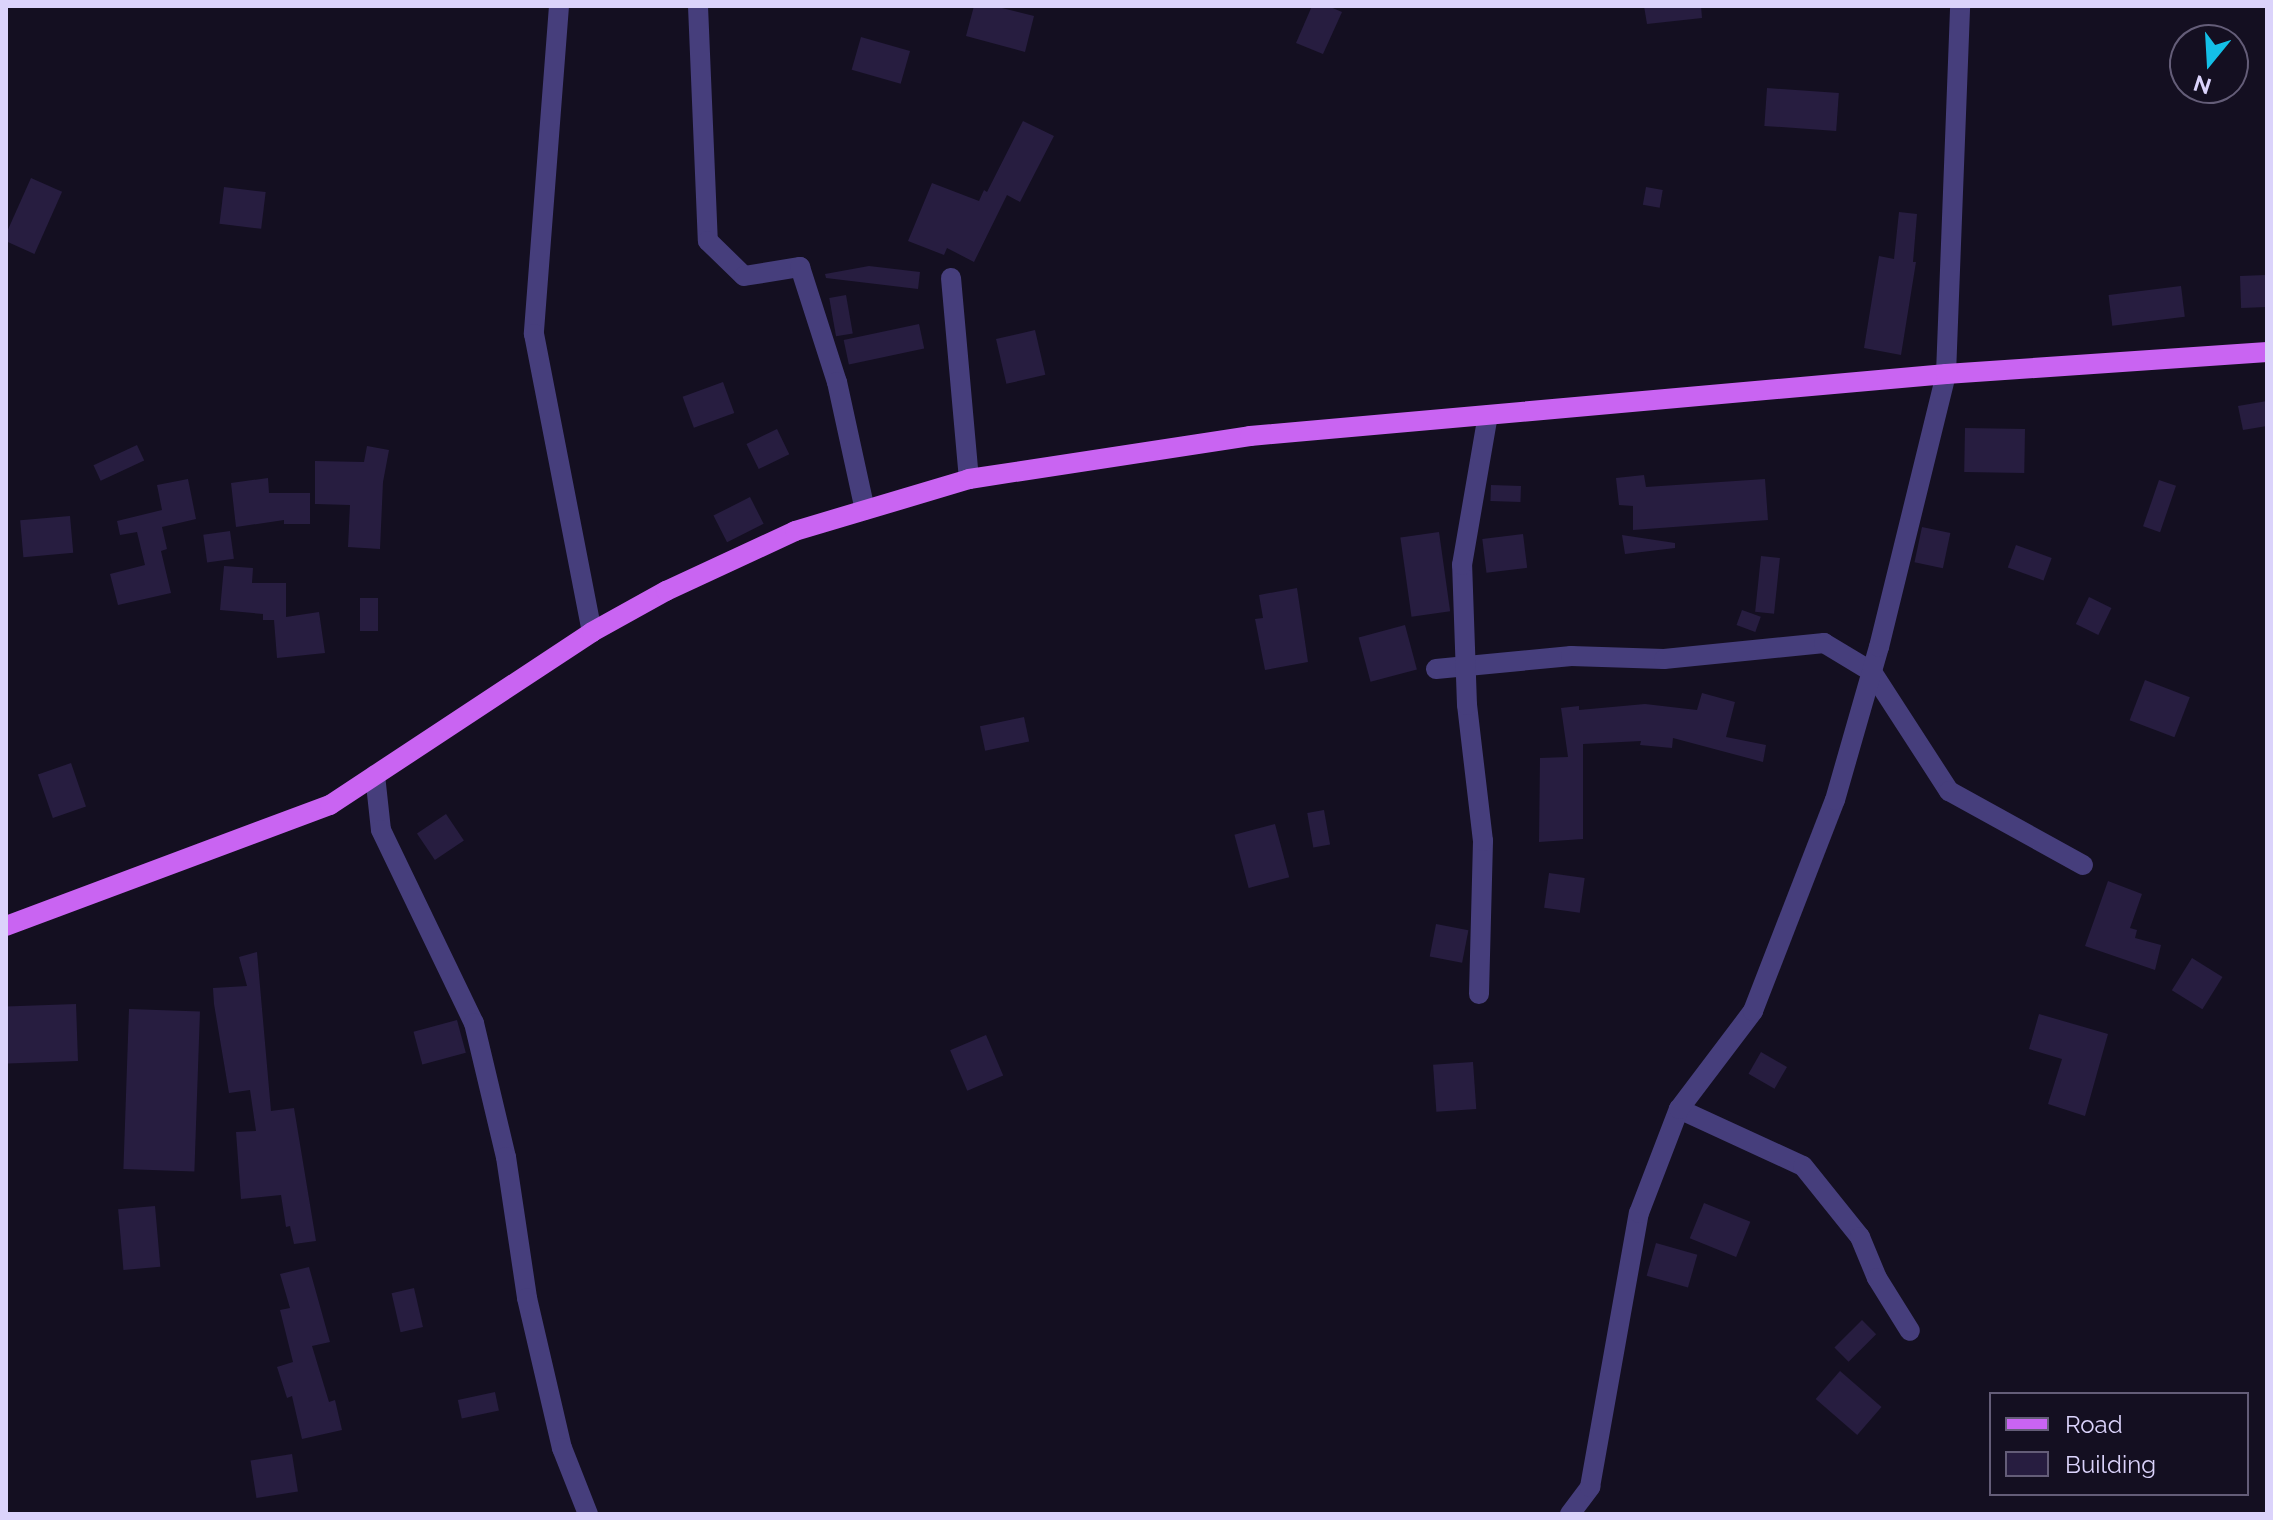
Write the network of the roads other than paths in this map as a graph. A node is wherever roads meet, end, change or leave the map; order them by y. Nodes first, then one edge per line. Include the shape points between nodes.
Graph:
1 (559, 6) edge
2 (698, 6) edge
3 (1960, 6) edge
4 (951, 278) dead end
5 (2267, 352) edge
6 (1946, 374) junction
7 (1488, 415) junction
8 (969, 479) junction
9 (865, 510) junction
10 (592, 632) junction
11 (1436, 669) dead end
12 (1466, 669) junction
13 (1872, 672) junction
14 (375, 775) junction
15 (2083, 865) dead end
16 (6, 926) edge
17 (1479, 994) dead end
18 (1679, 1109) junction
19 (1910, 1331) dead end
20 (588, 1514) edge
21 (1570, 1514) edge

1 - 10 street via 534,334
2 - 9 street via 708,241 744,276 800,267 837,382
3 - 6 street
4 - 8 street
5 - 6 main road
6 - 7 main road
6 - 13 street
7 - 8 main road via 1250,436
7 - 12 street via 1462,565
8 - 9 main road
9 - 10 main road via 795,531
10 - 14 main road
11 - 12 street
12 - 13 street via 1571,656 1664,659 1824,643
12 - 17 street via 1483,841
13 - 15 street via 1949,791
13 - 18 street via 1835,800 1753,1011
14 - 16 main road via 330,805
14 - 20 street via 381,830 474,1023 506,1157 527,1298 562,1448
18 - 19 street via 1803,1166 1860,1237 1877,1278
18 - 21 street via 1639,1213 1590,1487

